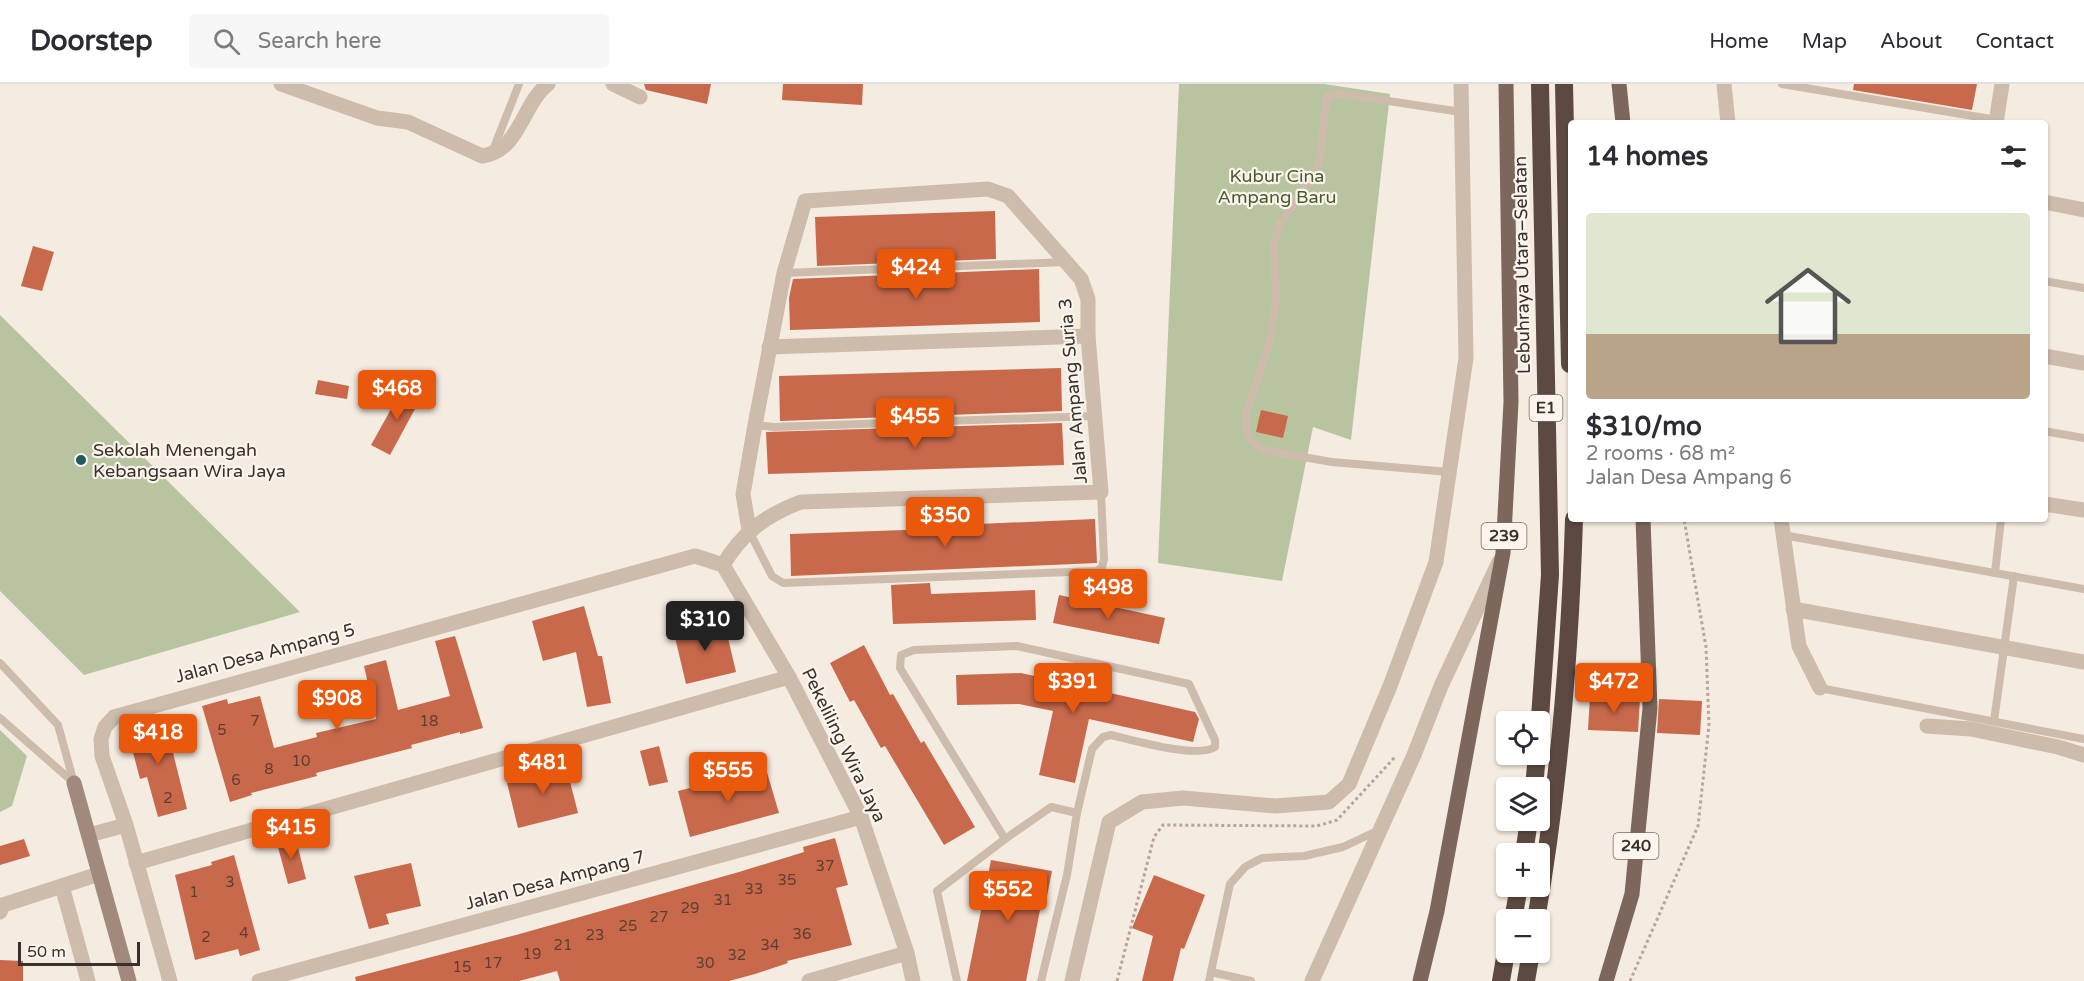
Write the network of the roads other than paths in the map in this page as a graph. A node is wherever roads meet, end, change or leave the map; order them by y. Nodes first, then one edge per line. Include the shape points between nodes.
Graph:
1 (281, 84) edge
2 (519, 84) edge
3 (548, 84) edge
4 (613, 84) edge
5 (1461, 84) edge
6 (1506, 84) edge
7 (1540, 84) edge
8 (1564, 84) edge
9 (1619, 84) edge
10 (1724, 84) edge
11 (1782, 84) edge
12 (2002, 84) edge
13 (1806, 86) edge
14 (640, 97) dead end
15 (1461, 112) junction
16 (1623, 120) edge
17 (1728, 120) edge
18 (1991, 120) edge
19 (1996, 120) edge
20 (492, 154) junction
21 (2048, 203) edge
22 (2084, 210) edge
23 (1068, 261) junction
24 (1568, 270) edge
25 (784, 273) junction
26 (2048, 281) edge
27 (2084, 288) edge
28 (1088, 336) junction
29 (769, 347) junction
30 (2048, 357) edge
31 (2084, 363) edge
32 (1094, 416) junction
33 (755, 425) junction
34 (2048, 432) edge
35 (2084, 438) edge
36 (1449, 472) junction
37 (1101, 492) junction
38 (2048, 505) edge
39 (2084, 510) edge
40 (1574, 522) edge
41 (1643, 522) edge
42 (2001, 522) edge
43 (1782, 527) edge
44 (749, 530) junction
45 (1503, 553) junction
46 (723, 565) junction
47 (1995, 573) junction
48 (2014, 576) junction
49 (2084, 589) edge
50 (1793, 609) junction
51 (2003, 647) junction
52 (2084, 662) edge
53 (0, 663) edge
54 (789, 677) junction
55 (1820, 688) joint
56 (1540, 711) edge
57 (0, 718) edge
58 (1994, 721) junction
59 (1927, 726) dead end
60 (2084, 739) edge
61 (2084, 755) edge
62 (74, 783) junction
63 (1077, 813) junction
64 (861, 817) junction
65 (126, 825) junction
66 (1380, 830) junction
67 (89, 835) junction
68 (1005, 838) junction
69 (136, 863) junction
70 (99, 874) junction
71 (62, 886) junction
72 (1538, 909) edge
73 (0, 912) edge
74 (907, 953) junction
75 (1504, 963) edge
76 (1528, 963) edge
77 (1210, 977) edge
78 (88, 981) edge
79 (129, 981) edge
80 (170, 981) edge
81 (259, 981) edge
82 (809, 981) edge
83 (913, 981) edge
84 (957, 981) edge
85 (1041, 981) edge
86 (1072, 981) edge
87 (1251, 981) edge
88 (1312, 981) edge
89 (1420, 981) edge
90 (1501, 981) edge
91 (1526, 981) edge
92 (1606, 981) edge

1 - 20 street via 377,118 408,122 482,156
2 - 20 lane
3 - 20 street via 514,135
4 - 14 street
5 - 15 street
6 - 45 main road, 239 via 1511,402
7 - 56 highway, Lebuhraya Utara–Selatan / E1 via 1550,575
8 - 24 highway
9 - 16 main road
10 - 17 street
11 - 13 lane
12 - 19 street
13 - 18 lane
15 - 36 street via 1467,358
15 - 36 lane via 1336,93 1326,98 1316,174 1281,223 1274,243 1276,302 1272,331 1245,417 1249,438 1262,450 1332,462
21 - 22 street
23 - 25 lane
23 - 25 street, Jalan Ampang Suria 3 via 1008,196 988,189 805,201
23 - 28 street, Jalan Ampang Suria 3 via 1081,279 1088,299
25 - 29 street
26 - 27 lane
28 - 29 street
28 - 32 street, Jalan Ampang Suria 3
29 - 33 street
30 - 31 street
32 - 33 lane
32 - 37 street, Jalan Ampang Suria 3
33 - 44 street via 743,494
34 - 35 lane
36 - 86 street via 1436,561 1349,784 1329,802 1275,806 1183,798 1142,802 1109,822
37 - 44 street via 801,502
37 - 44 lane via 1104,559 1097,571 783,584 772,576
38 - 39 street
40 - 72 highway via 1572,603 1559,767
41 - 92 main road, 240 via 1650,708 1632,894
42 - 47 lane
43 - 47 lane
43 - 50 street
44 - 46 street
45 - 66 street
45 - 89 main road, 239 via 1437,911
46 - 54 street, Pekeliling Wira Jaya
46 - 65 street, Jalan Desa Ampang 5 via 695,556 114,717 101,739 102,756
47 - 48 lane
48 - 49 lane
48 - 51 lane
50 - 51 street
50 - 55 street via 1799,646
51 - 52 street
51 - 58 lane
53 - 62 lane via 58,725
54 - 64 street, Pekeliling Wira Jaya
54 - 69 street
55 - 58 lane
57 - 62 lane
58 - 60 lane
59 - 61 street via 1971,729
62 - 67 street
63 - 68 lane via 1051,807
63 - 68 lane via 1092,749 1103,737 1111,735 1196,752 1215,747 1189,684 1017,646 914,650 901,655 900,668
63 - 85 lane via 1067,875
64 - 74 street, Pekeliling Wira Jaya
64 - 81 street, Jalan Desa Ampang 7
65 - 67 street
65 - 69 street, Jalan Desa Ampang 5
66 - 77 lane via 1343,847 1304,856 1262,858 1245,867 1230,884
66 - 88 street
67 - 70 street
68 - 84 lane via 937,891
69 - 80 street, Jalan Desa Ampang 5
70 - 71 street
70 - 79 street
71 - 73 street via 3,905
71 - 78 street
74 - 82 street
74 - 83 street, Pekeliling Wira Jaya
75 - 90 highway
76 - 91 highway
77 - 87 lane

